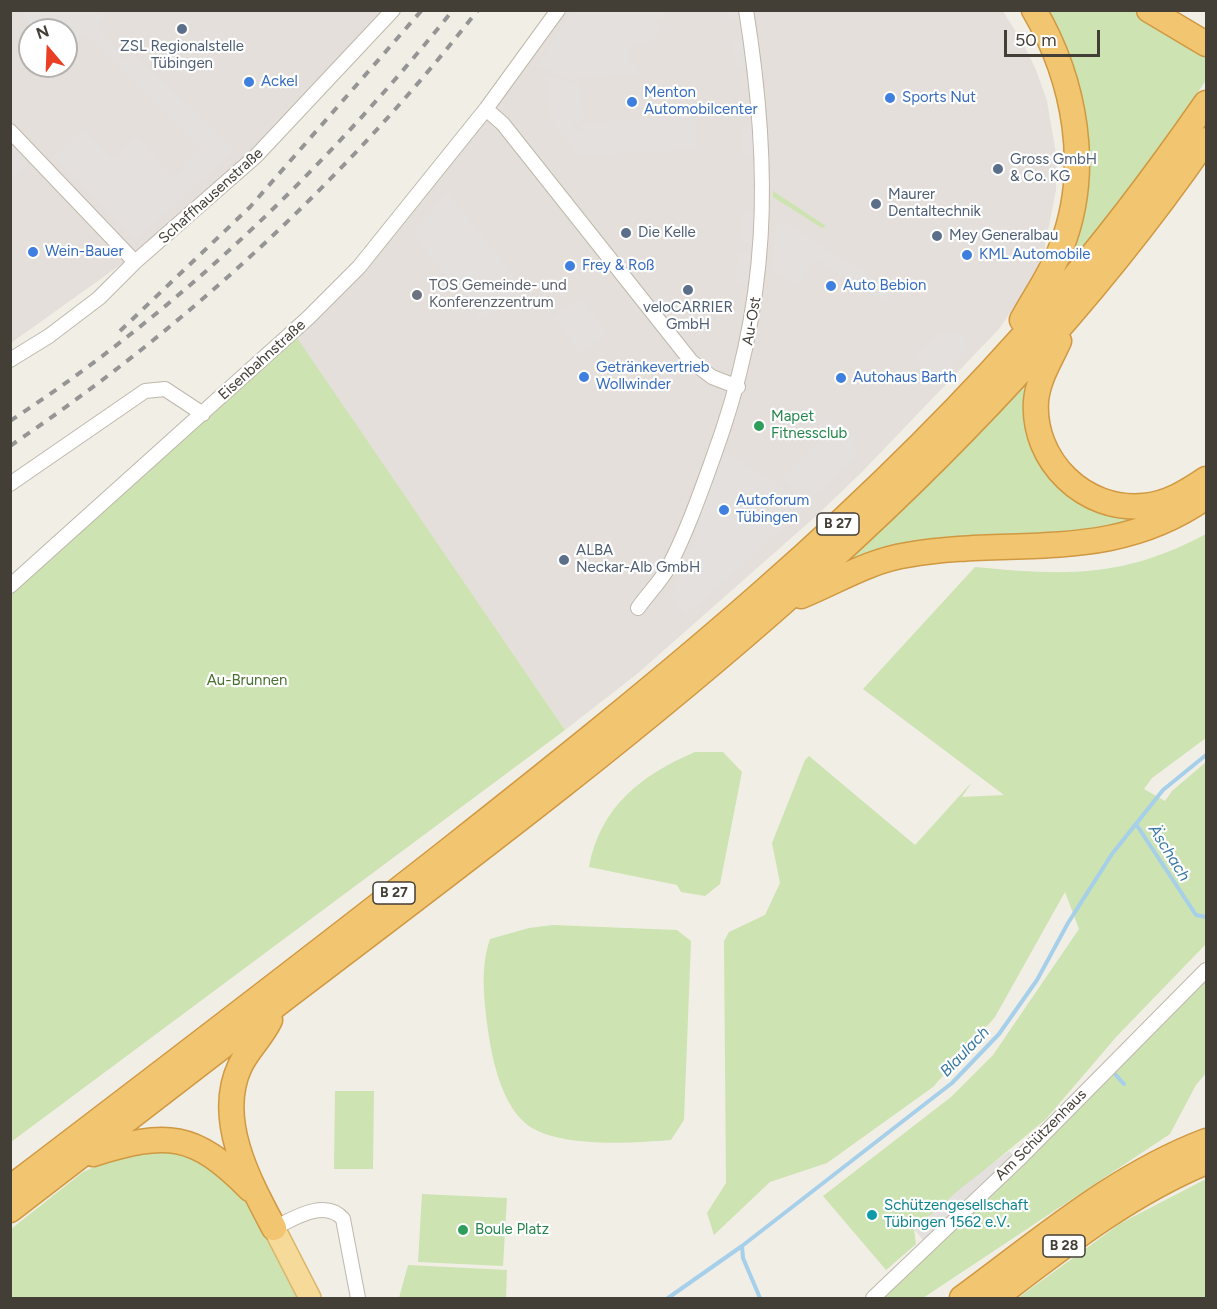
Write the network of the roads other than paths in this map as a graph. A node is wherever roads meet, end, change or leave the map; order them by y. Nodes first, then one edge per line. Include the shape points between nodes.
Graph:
1 (393, 10) edge
2 (558, 10) edge
3 (746, 10) edge
4 (1034, 10) edge
5 (1149, 10) edge
6 (1197, 27) edge
7 (1206, 103) edge
8 (486, 109) junction
9 (10, 131) edge
10 (1206, 140) edge
11 (135, 262) junction
12 (1069, 316) junction
13 (1012, 348) junction
14 (10, 360) edge
15 (738, 387) junction
16 (202, 414) junction
17 (1206, 479) edge
18 (10, 484) edge
19 (1206, 497) edge
20 (10, 585) edge
21 (782, 603) junction
22 (638, 608) dead end
23 (1206, 970) edge
24 (280, 1002) junction
25 (1206, 1141) edge
26 (77, 1159) junction
27 (1206, 1162) edge
28 (10, 1188) edge
29 (256, 1195) junction
30 (10, 1210) edge
31 (274, 1228) junction
32 (310, 1299) edge
33 (358, 1299) edge
34 (873, 1299) edge
35 (962, 1299) edge
36 (994, 1299) edge

1 - 11 street, Schaffhausenstraße via 256,156
2 - 8 street, Eisenbahnstraße
3 - 15 street, Au-Ost via 759,106 763,199 758,286
4 - 13 highway via 1066,84 1074,122 1076,167 1062,246 1043,287 1022,319
5 - 6 highway
7 - 13 highway, B 27 via 1114,228
8 - 15 street via 503,124 691,361 712,377
8 - 16 street, Eisenbahnstraße via 359,267
9 - 11 street
10 - 12 highway, B 27 via 1136,236
11 - 14 street, Schaffhausenstraße via 99,298
12 - 17 highway via 1045,368 1036,402 1041,438 1059,471 1086,494 1125,506 1170,500
12 - 21 highway, B 27 via 939,457
13 - 28 highway, B 27 via 855,509 653,687 376,908
15 - 22 street, Au-Ost via 706,477 667,568
16 - 18 street via 165,390 145,391
16 - 20 street, Eisenbahnstraße
19 - 21 highway via 1157,524 1115,538 1041,547 929,551 883,560
21 - 24 highway, B 27 via 545,801
23 - 34 street, Am Schützenhaus via 1018,1160
24 - 26 highway, B 27
24 - 29 highway via 239,1068 231,1097 235,1138
25 - 35 highway, B 28 via 1113,1187
26 - 29 highway via 129,1143 174,1140 225,1164
26 - 30 highway, B 27
27 - 36 highway, B 28 via 1114,1210
29 - 31 highway
31 - 32 main road
31 - 33 street via 316,1210 337,1212 344,1227

